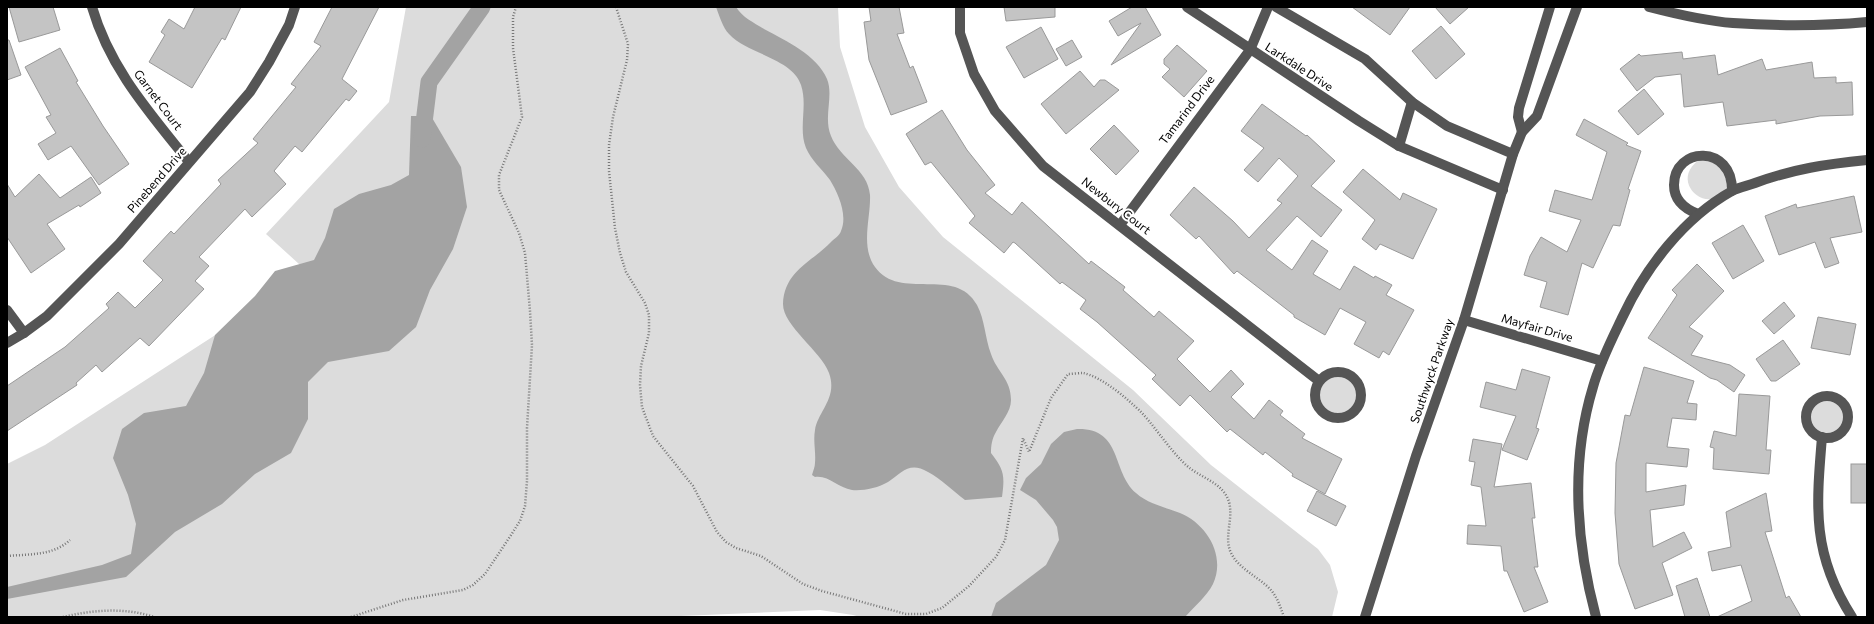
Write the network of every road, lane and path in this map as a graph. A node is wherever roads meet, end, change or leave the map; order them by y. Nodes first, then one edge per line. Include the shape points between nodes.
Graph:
1 (92, 7) edge
2 (295, 7) edge
3 (516, 7) edge
4 (616, 7) edge
5 (960, 7) edge
6 (1187, 7) edge
7 (1268, 7) edge
8 (1276, 7) edge
9 (1550, 7) edge
10 (1577, 7) edge
11 (1649, 7) edge
12 (1867, 22) edge
13 (1250, 50) junction
14 (1412, 102) junction
15 (1522, 132) junction
16 (1399, 146) junction
17 (1513, 154) junction
18 (1867, 160) edge
19 (189, 162) junction
20 (1503, 190) junction
21 (1732, 191) junction
22 (1698, 214) junction
23 (1120, 225) junction
24 (7, 310) edge
25 (1464, 320) junction
26 (24, 333) junction
27 (7, 343) edge
28 (1602, 361) junction
29 (1319, 381) junction
30 (1822, 438) junction
31 (70, 540) dead end
32 (7, 556) edge
33 (63, 617) edge
34 (154, 617) edge
35 (351, 617) edge
36 (1284, 617) edge
37 (1365, 617) edge
38 (1596, 617) edge
39 (1852, 617) edge

1 - 19 street, Garnet Court via 108,49 132,91
2 - 19 street, Pinebend Drive via 289,25 250,92
3 - 35 path via 513,48 522,117 499,175 499,190 519,233 525,253 530,311 532,345 525,506 520,521 511,535 485,574 473,585 463,590 403,600
4 - 36 path via 628,44 627,60 613,117 609,171 620,253 626,272 645,303 649,315 649,333 641,366 642,407 653,436 693,486 717,532 726,542 761,556 803,584 822,591 906,614 926,614 942,608 969,586 996,557 1005,540 1023,438 1029,452 1052,398 1068,374 1083,373 1107,385 1141,412 1172,452 1189,468 1221,489 1228,499 1231,514 1228,540 1231,553 1244,569 1269,588 1278,601
5 - 23 street, Newbury Court via 960,33 974,74 995,111 1043,166
6 - 13 street, Larkdale Drive
7 - 13 street, Tamarind Drive
8 - 14 street via 1364,59
9 - 15 street via 1520,108 1518,117
10 - 15 street, Southwyck Parkway via 1537,116
11 - 12 street via 1732,23
13 - 16 street, Larkdale Drive
13 - 23 street, Tamarind Drive
14 - 16 street
14 - 17 street via 1447,126
15 - 17 street, Southwyck Parkway
16 - 20 street, Larkdale Drive
17 - 20 street, Southwyck Parkway
18 - 21 street via 1791,171
19 - 26 street, Pinebend Drive via 119,244 47,316
20 - 25 street, Southwyck Parkway
21 - 22 street
21 - 22 street via 1732,179 1728,168 1720,160 1709,156 1697,156 1687,160 1678,168 1674,179 1674,191 1679,202 1687,210
22 - 28 street via 1649,268 1634,293
23 - 29 street, Newbury Court
24 - 26 street
25 - 28 street, Mayfair Drive
25 - 37 street, Southwyck Parkway via 1416,456
26 - 27 street, Pinebend Drive
28 - 38 street via 1586,416 1578,474 1579,532
29 - 29 street via 1314,399 1317,408 1324,414 1341,419 1350,416 1357,409 1361,392 1352,376 1334,372 1325,375
30 - 30 street via 1838,435 1848,422 1846,406 1833,396 1817,399 1810,404 1807,412 1809,428
30 - 39 street via 1817,503 1819,532 1825,561
31 - 32 path via 49,553
33 - 34 path via 100,610

